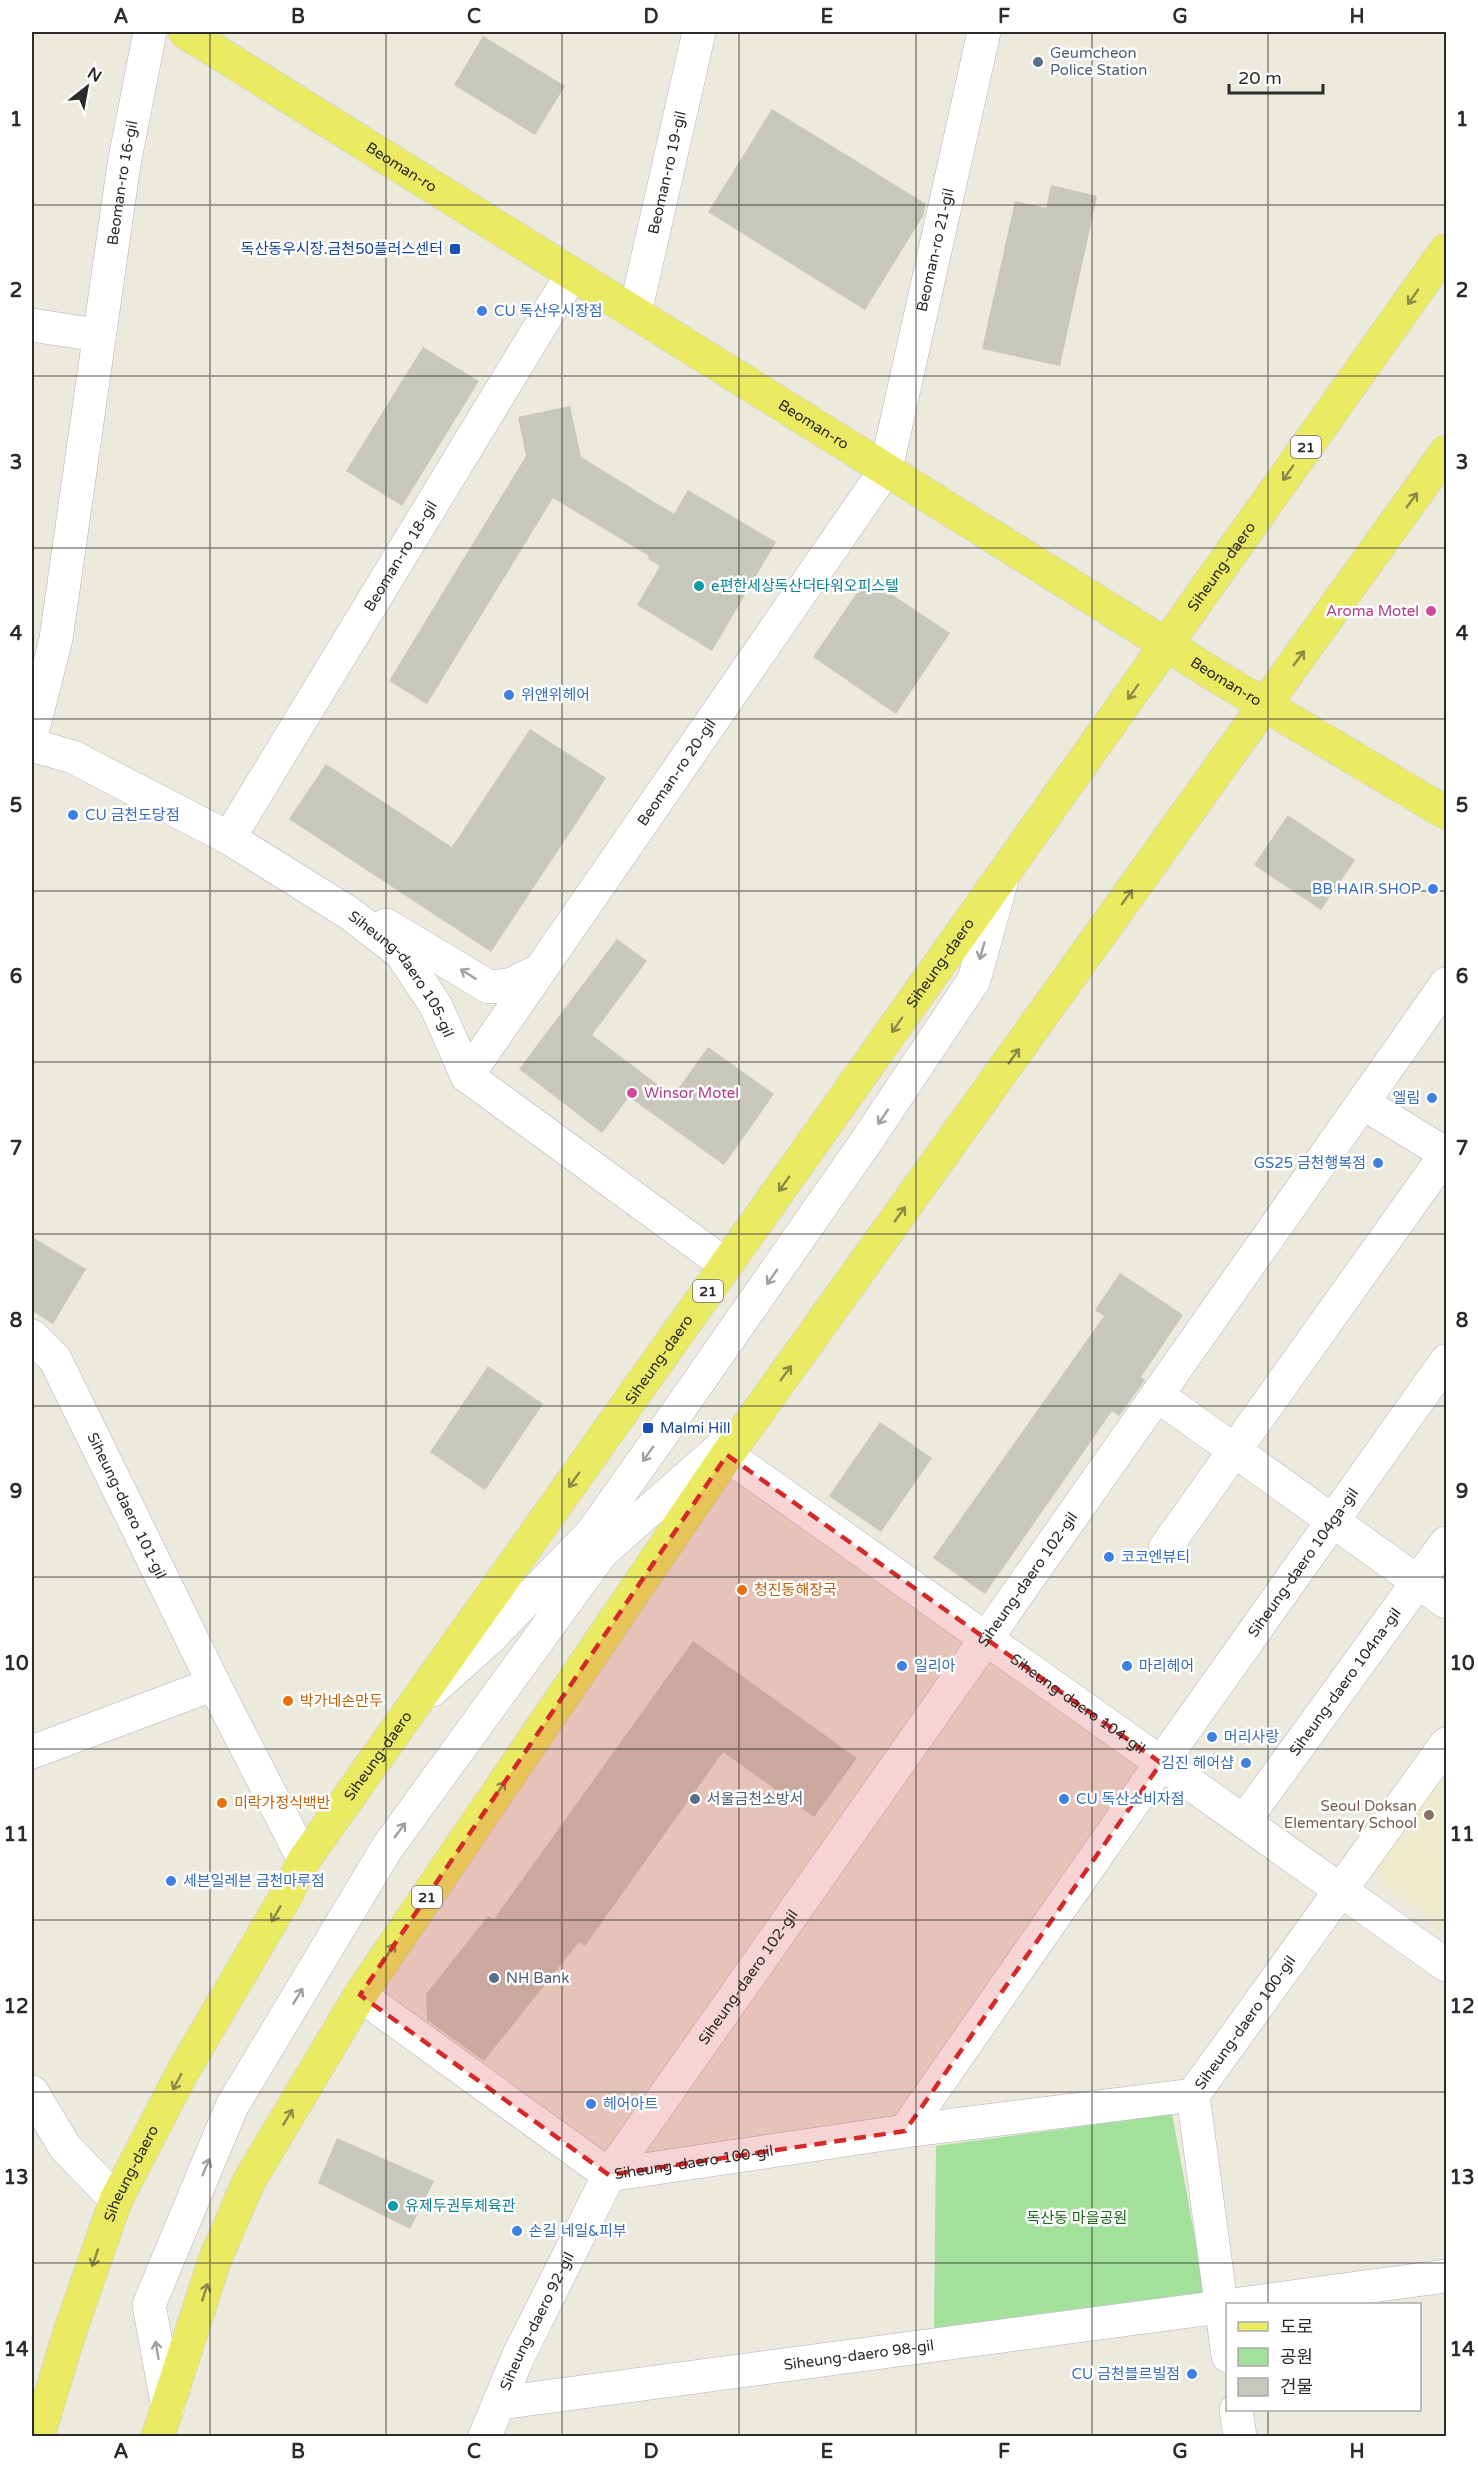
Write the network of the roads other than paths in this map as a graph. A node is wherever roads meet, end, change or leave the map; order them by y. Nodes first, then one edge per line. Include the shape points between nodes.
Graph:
1 (150, 32) edge
2 (184, 32) edge
3 (699, 32) edge
4 (984, 32) edge
5 (1446, 250) edge
6 (572, 274) junction
7 (635, 312) junction
8 (32, 325) edge
9 (98, 335) junction
10 (1446, 452) edge
11 (886, 469) junction
12 (44, 635) edge
13 (1166, 645) junction
14 (1265, 706) junction
15 (32, 733) edge
16 (32, 745) edge
17 (1446, 813) edge
18 (229, 838) junction
19 (1004, 874) junction
20 (349, 913) junction
21 (540, 970) junction
22 (1444, 993) edge
23 (468, 1076) junction
24 (1363, 1103) junction
25 (1446, 1154) edge
26 (726, 1265) junction
27 (32, 1336) edge
28 (1446, 1362) edge
29 (1157, 1395) junction
30 (752, 1420) junction
31 (1234, 1450) junction
32 (727, 1455) junction
33 (1333, 1521) junction
34 (1446, 1543) edge
35 (1165, 1548) dead end
36 (1418, 1582) junction
37 (1446, 1602) edge
38 (986, 1639) junction
39 (214, 1684) junction
40 (413, 1708) junction
41 (1446, 1744) edge
42 (32, 1752) edge
43 (1161, 1763) junction
44 (1244, 1821) junction
45 (304, 1860) junction
46 (1341, 1890) junction
47 (1446, 1965) edge
48 (360, 1995) junction
49 (32, 2092) edge
50 (1192, 2095) junction
51 (905, 2131) junction
52 (32, 2139) edge
53 (65, 2147) junction
54 (609, 2175) junction
55 (116, 2200) junction
56 (1446, 2276) edge
57 (1228, 2303) edge
58 (1251, 2303) edge
59 (1226, 2306) edge
60 (498, 2403) junction
61 (1236, 2411) edge
62 (163, 2422) edge
63 (38, 2436) edge
64 (485, 2436) edge
65 (1240, 2436) edge

1 - 9 street, Beoman-ro 16-gil via 134,103
2 - 6 main road, Beoman-ro
3 - 7 street, Beoman-ro 19-gil
4 - 11 street, Beoman-ro 21-gil
5 -> 13 main road, Siheung-daero / 21
6 - 7 main road, Beoman-ro
6 - 18 street, Beoman-ro 18-gil
7 - 11 main road, Beoman-ro
8 - 9 street
9 - 12 street, Beoman-ro 16-gil
14 -> 10 main road, 21
11 - 13 main road, Beoman-ro
11 - 21 street, Beoman-ro 20-gil
12 - 15 street, Beoman-ro 16-gil
13 - 14 main road, Beoman-ro
13 -> 19 main road, Siheung-daero / 21
14 - 17 main road, Beoman-ro
30 -> 14 main road, 21
16 - 18 street, Siheung-daero 105-gil via 73,758
18 - 20 street, Siheung-daero 105-gil
19 -> 26 main road, Siheung-daero / 21
19 -> 40 street via 974,981 591,1534 489,1639
21 -> 20 street via 510,985 489,987 395,927
20 - 23 street, Siheung-daero 105-gil via 401,953 436,1006
21 - 23 street, Beoman-ro 20-gil
22 - 24 street, Siheung-daero 102-gil
23 - 26 street, Siheung-daero 105-gil
24 - 25 street
24 - 29 street, Siheung-daero 102-gil
25 - 31 street
26 -> 40 main road, Siheung-daero / 21
27 - 39 street, Siheung-daero 101-gil via 55,1359
28 - 33 street, Siheung-daero 104ga-gil
29 - 31 street
29 - 38 street, Siheung-daero 102-gil
30 - 32 main road, 21
62 -> 30 street via 149,2305 232,2106 387,1848 602,1552
31 - 33 street
31 - 35 street
32 - 38 street, Siheung-daero 104-gil
48 -> 32 main road, 21
33 - 36 street
33 - 43 street, Siheung-daero 104ga-gil
34 - 36 street, Siheung-daero 104na-gil
36 - 37 street
36 - 44 street, Siheung-daero 104na-gil
38 - 43 street, Siheung-daero 104-gil
38 - 54 street, Siheung-daero 102-gil
39 - 42 street
39 - 45 street, Siheung-daero 101-gil
40 - 45 main road, Siheung-daero / 21
41 - 46 street
43 - 44 street, Siheung-daero 104-gil
43 - 51 street
44 - 46 street, Siheung-daero 104-gil
45 -> 55 main road, Siheung-daero / 21 via 182,2073
46 - 47 street, Siheung-daero 104-gil
46 - 50 street, Siheung-daero 100-gil
48 - 54 street, Siheung-daero 100-gil
62 -> 48 main road, 21 via 214,2262 249,2181
49 - 53 street
50 - 51 street, Siheung-daero 100-gil
50 - 57 street
51 - 54 street, Siheung-daero 100-gil
52 - 53 street
53 - 55 street
54 - 60 street, Siheung-daero 92-gil
55 -> 63 main road, Siheung-daero / 21
56 - 58 street, Siheung-daero 98-gil
59 - 60 street, Siheung-daero 98-gil
60 - 64 street, Siheung-daero 92-gil
61 - 65 street

